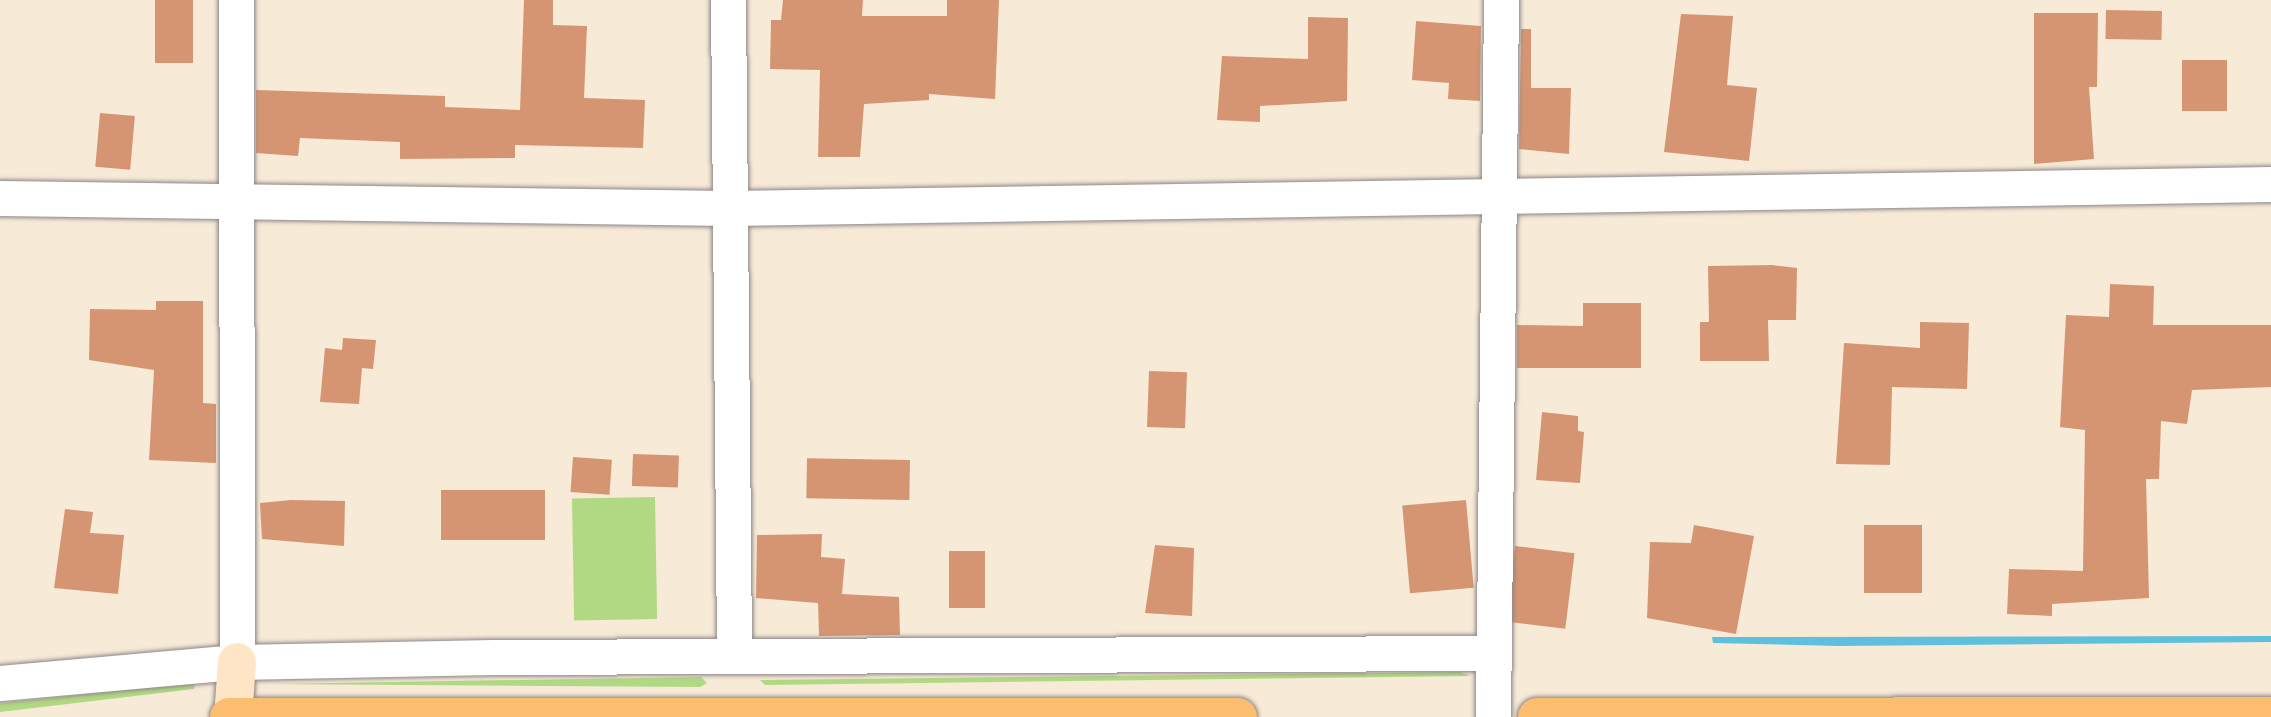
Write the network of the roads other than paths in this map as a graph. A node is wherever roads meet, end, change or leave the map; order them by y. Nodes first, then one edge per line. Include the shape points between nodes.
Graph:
1 (236, 0) edge
2 (728, 0) edge
3 (1501, 0) edge
4 (2271, 184) edge
5 (1501, 194) junction
6 (0, 198) edge
7 (235, 201) junction
8 (730, 208) junction
9 (1494, 653) junction
10 (734, 654) junction
11 (237, 662) junction
12 (0, 683) edge
13 (738, 716) edge
14 (2271, 716) edge
15 (231, 717) edge
16 (1238, 717) edge
17 (1493, 717) edge
18 (1537, 717) edge
19 (1562, 717) edge

1 - 7 street
2 - 8 street
3 - 5 street
4 - 5 street
5 - 8 street
5 - 9 street
6 - 7 street
7 - 8 street
7 - 11 street
8 - 10 street
9 - 10 street
9 - 17 street
10 - 11 street
11 - 12 street
11 - 15 street
13 - 15 highway
13 - 16 highway
14 - 19 highway
18 - 19 highway

